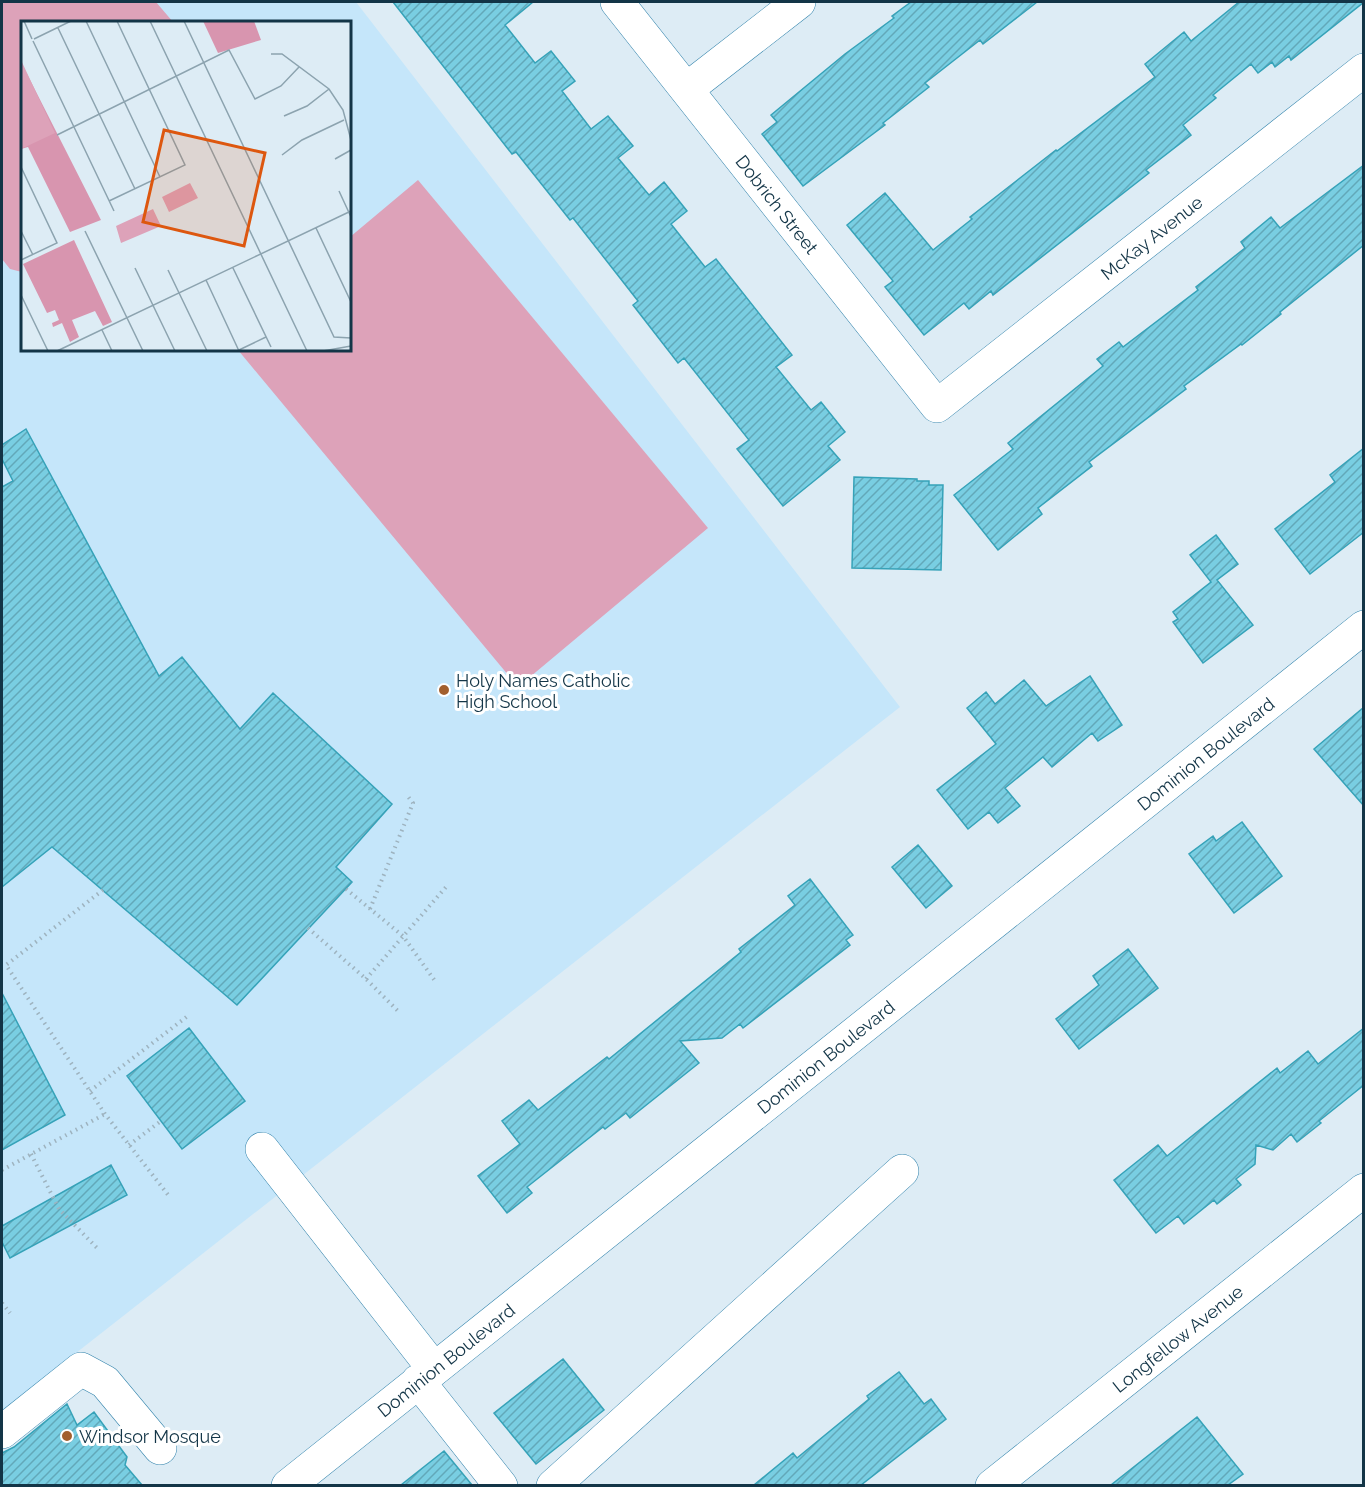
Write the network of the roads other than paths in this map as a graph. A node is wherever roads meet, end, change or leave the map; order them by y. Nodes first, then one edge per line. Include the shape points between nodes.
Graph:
1 (617, 2) edge
2 (799, 2) edge
3 (1364, 70) edge
4 (687, 89) junction
5 (938, 406) joint
6 (1364, 627) edge
7 (262, 1149) dead end
8 (902, 1171) dead end
9 (1364, 1190) edge
10 (426, 1375) junction
11 (2, 1432) edge
12 (160, 1448) dead end
13 (288, 1485) edge
14 (501, 1485) edge
15 (553, 1485) edge
16 (992, 1485) edge

1 - 4 street, Dobrich Street
2 - 4 street
3 - 5 street, McKay Avenue
4 - 5 street, Dobrich Street
6 - 10 street, Dominion Boulevard
7 - 10 street
8 - 15 street
9 - 16 street, Longfellow Avenue
10 - 13 street, Dominion Boulevard
10 - 14 street
11 - 12 street via 81,1369 105,1382

